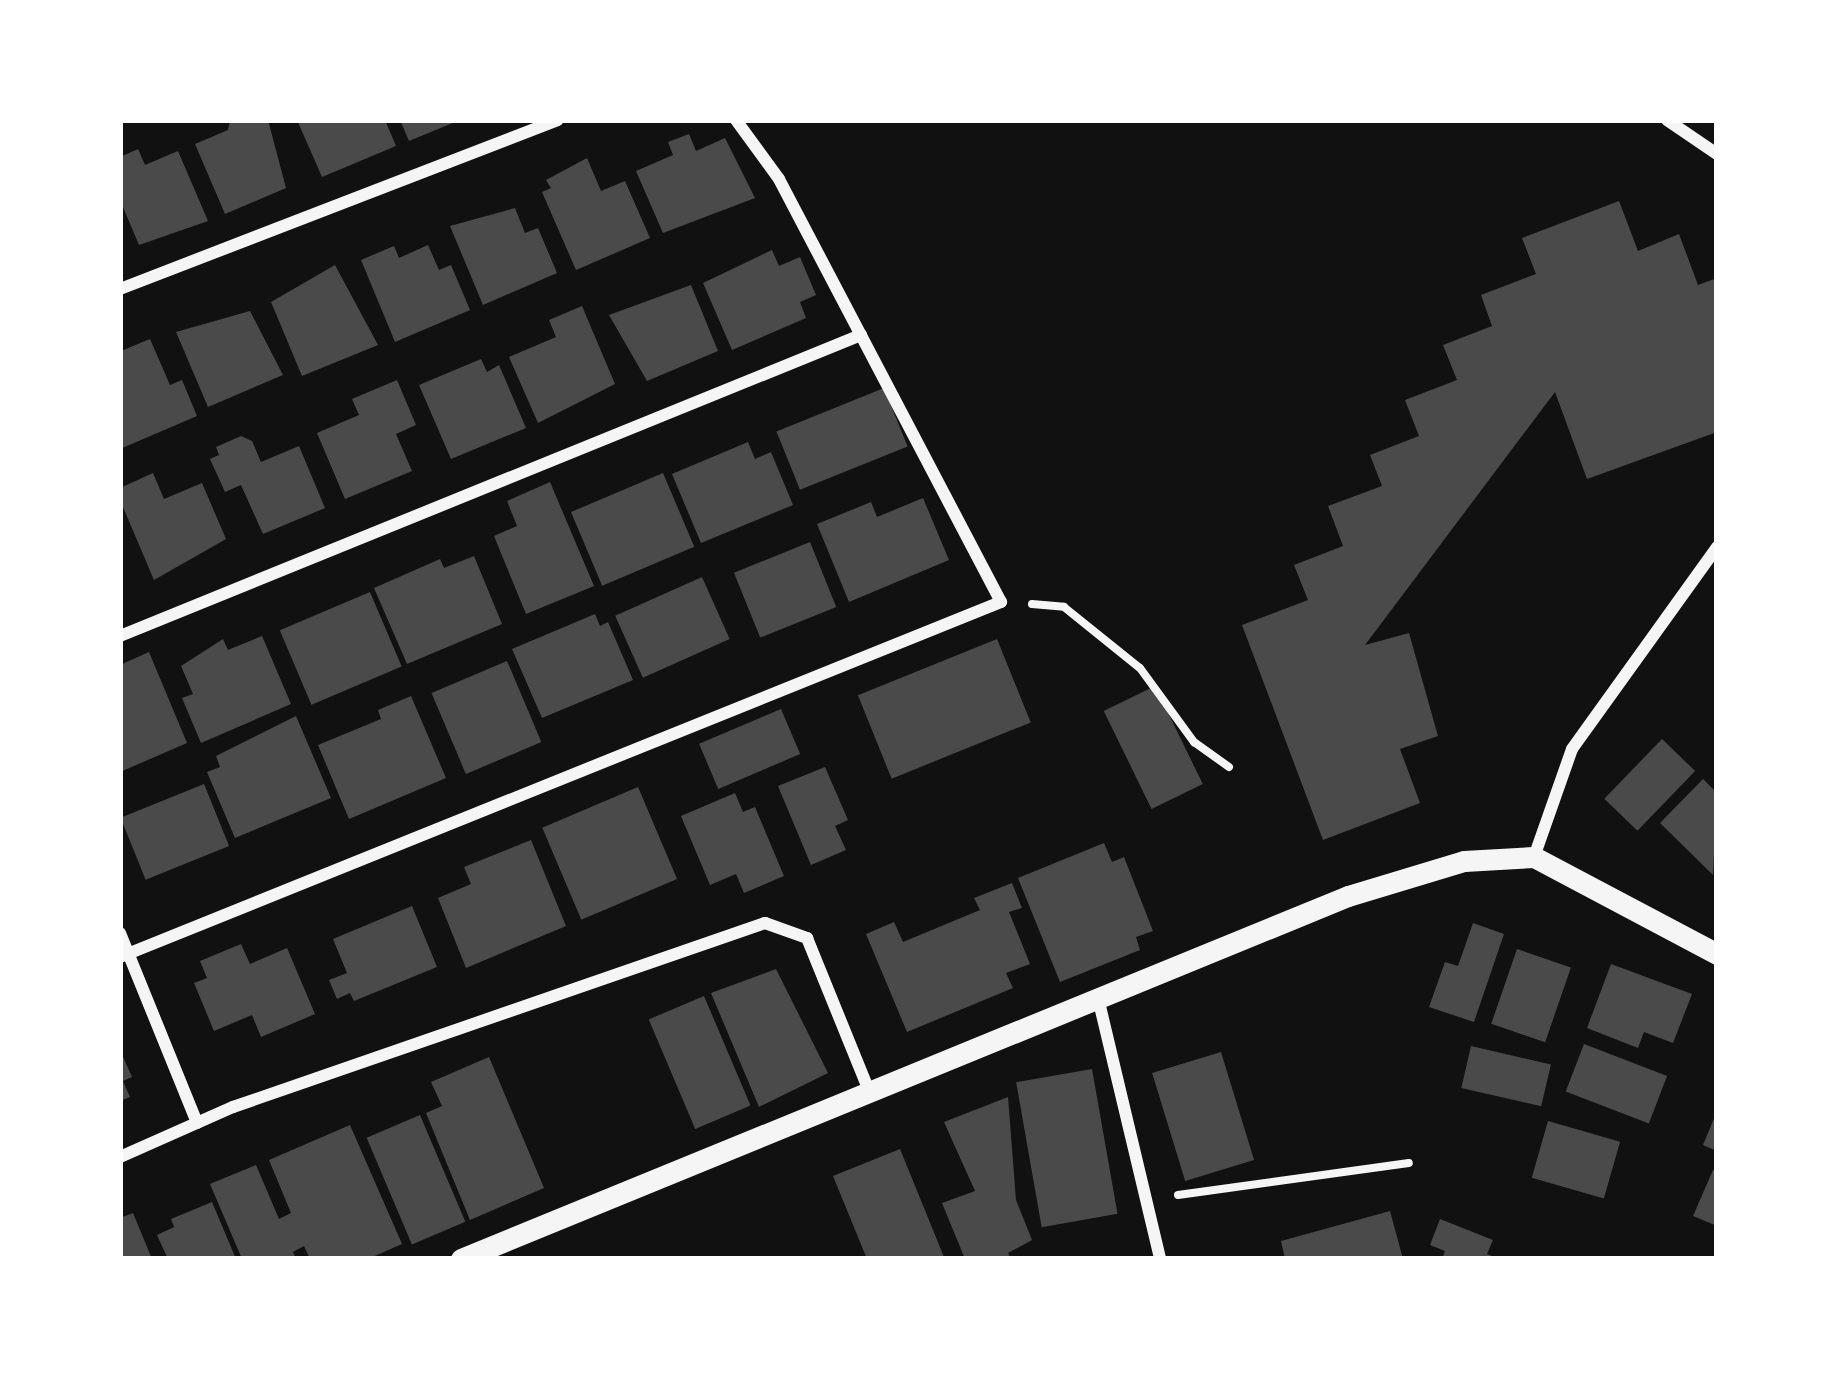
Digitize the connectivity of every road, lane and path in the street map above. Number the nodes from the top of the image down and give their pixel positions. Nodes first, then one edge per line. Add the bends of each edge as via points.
1 (558, 120) edge
2 (736, 120) edge
3 (1667, 120) edge
4 (1717, 154) edge
5 (120, 289) edge
6 (861, 335) junction
7 (1715, 552) edge
8 (1001, 602) junction
9 (120, 635) edge
10 (1229, 767) dead end
11 (1534, 857) junction
12 (120, 933) edge
13 (1717, 954) edge
14 (124, 956) edge
15 (1099, 1002) junction
16 (871, 1096) junction
17 (197, 1123) junction
18 (120, 1157) edge
19 (1409, 1163) dead end
20 (1146, 1199) junction
21 (461, 1259) edge
22 (1160, 1259) edge

1 - 5 street
2 - 6 street via 779,179
3 - 4 street
6 - 8 street
6 - 9 street
7 - 11 street via 1572,749
8 - 10 path via 1064,607 1163,689 1195,742
8 - 14 street
11 - 13 street
11 - 15 street via 1464,861 1348,896
12 - 14 street
14 - 17 street
15 - 16 street
15 - 20 street
16 - 17 street via 807,938 765,923
16 - 21 street
17 - 18 street
19 - 20 path
20 - 22 street

